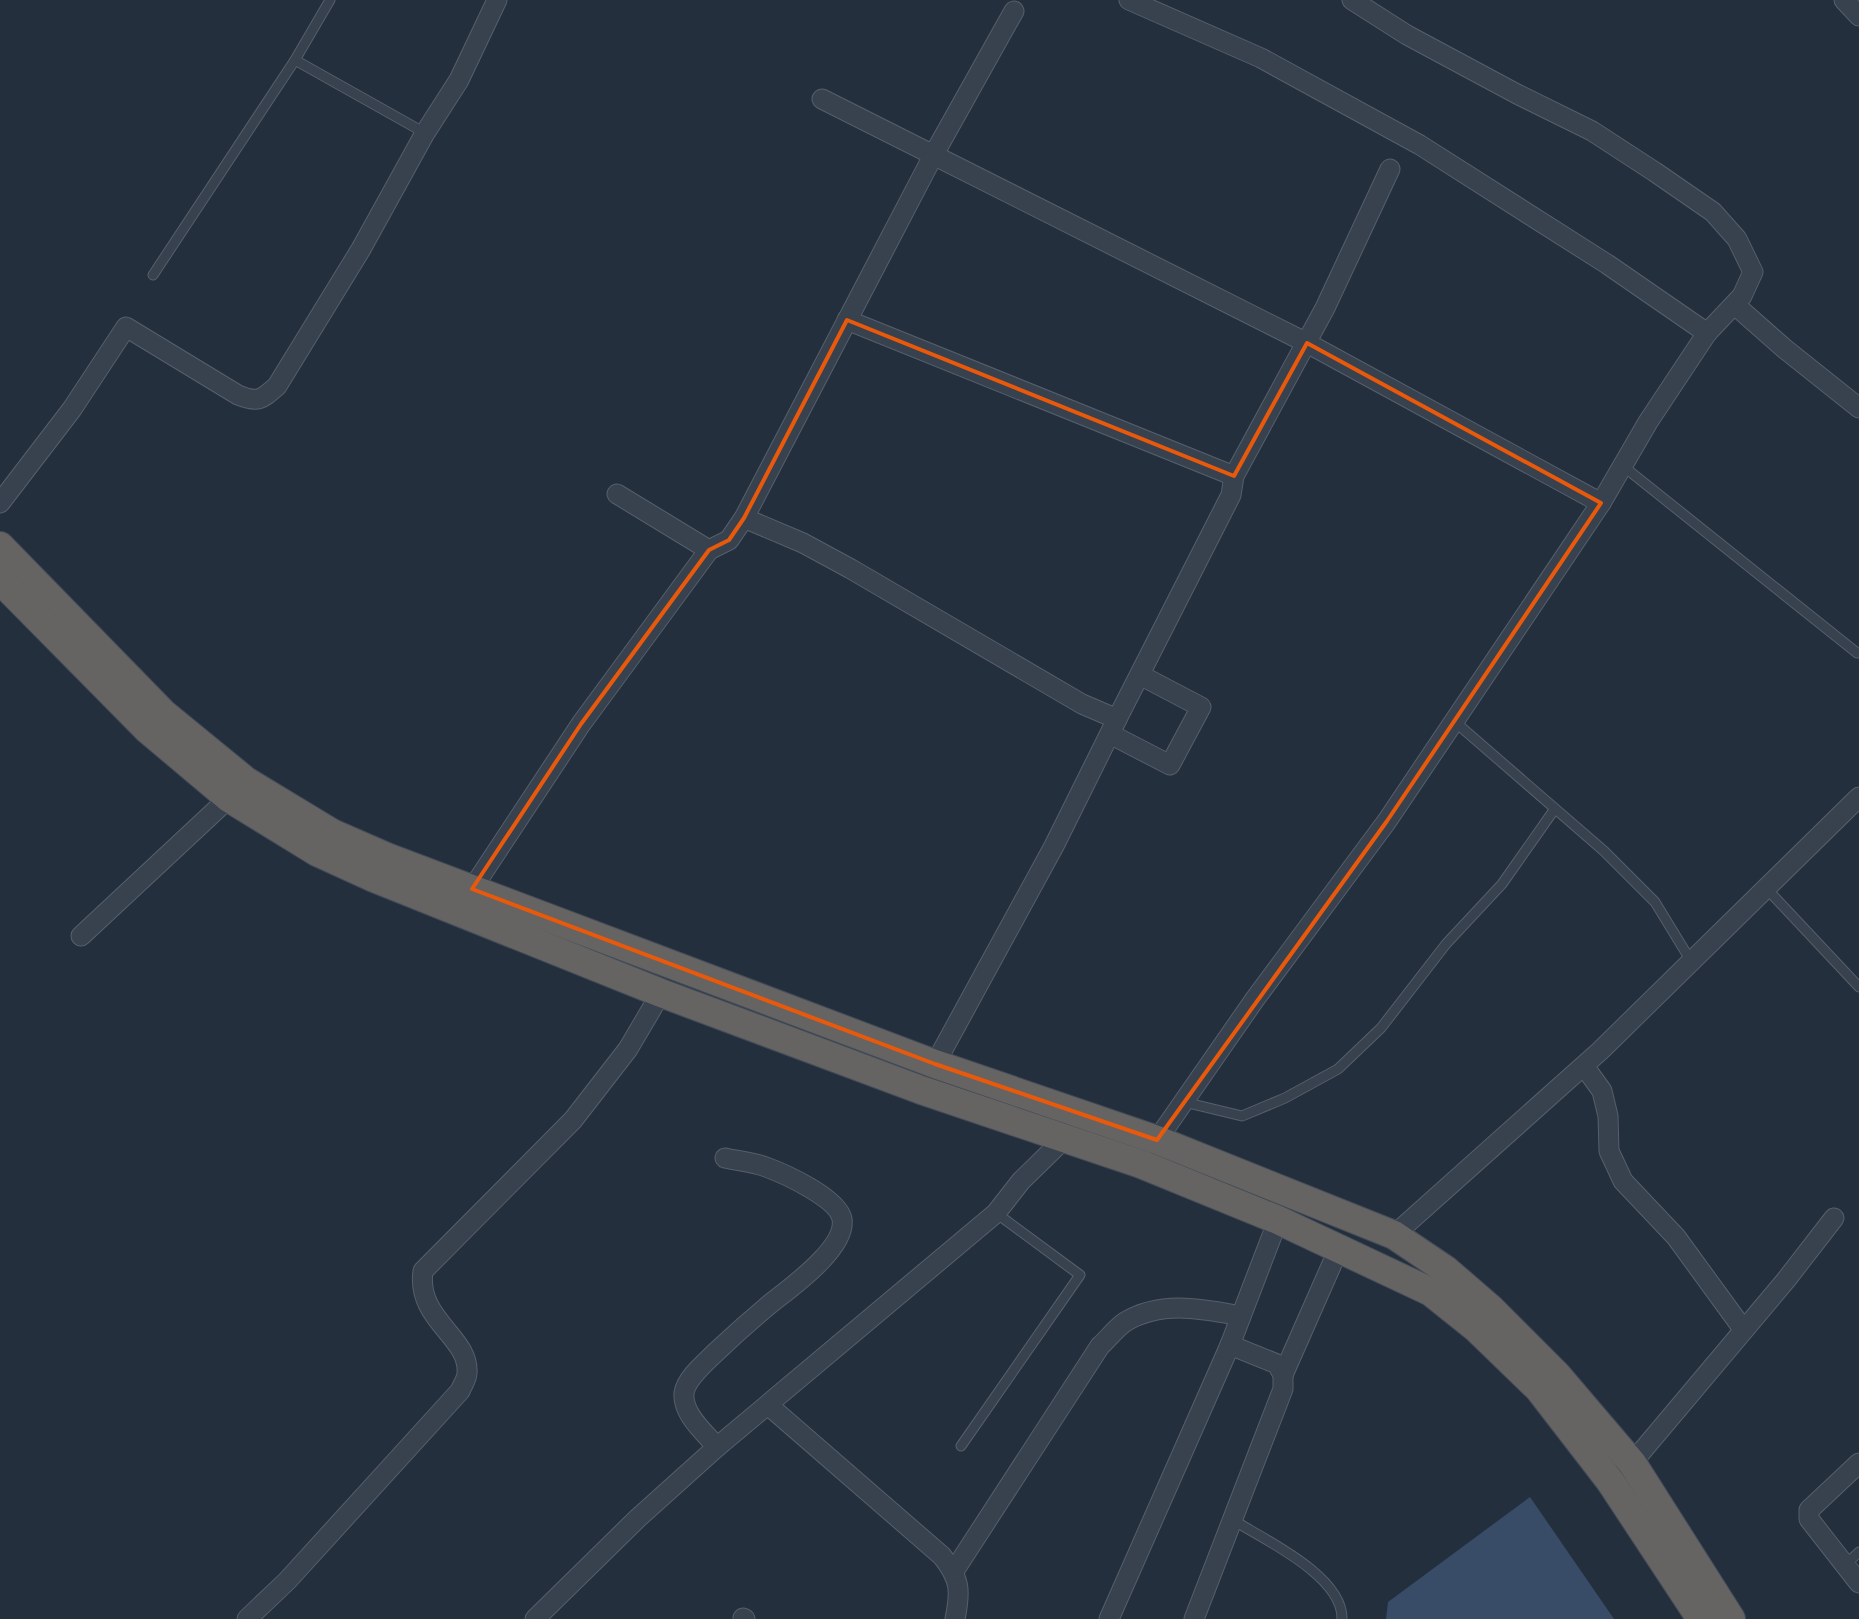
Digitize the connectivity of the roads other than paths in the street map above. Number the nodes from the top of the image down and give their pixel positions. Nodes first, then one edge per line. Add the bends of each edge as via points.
1 (330, 0) edge
2 (496, 0) edge
3 (1352, 0) edge
4 (1844, 0) edge
5 (1138, 2) edge
6 (1014, 11) dead end
7 (1859, 16) edge
8 (295, 60) junction
9 (822, 99) dead end
10 (425, 133) junction
11 (934, 154) junction
12 (1390, 169) dead end
13 (153, 275) dead end
14 (1735, 305) junction
15 (847, 320) junction
16 (1707, 333) junction
17 (1307, 343) junction
18 (1859, 408) edge
19 (1623, 466) junction
20 (1234, 476) junction
21 (617, 494) dead end
22 (0, 503) edge
23 (1601, 503) junction
24 (744, 518) junction
25 (0, 546) edge
26 (709, 550) junction
27 (0, 580) edge
28 (1857, 653) dead end
29 (1140, 675) junction
30 (1454, 721) junction
31 (1114, 726) junction
32 (1859, 797) edge
33 (229, 798) junction
34 (1554, 810) junction
35 (1766, 888) junction
36 (472, 889) junction
37 (81, 936) dead end
38 (1691, 961) junction
39 (1859, 987) edge
40 (661, 993) junction
41 (935, 1064) junction
42 (1584, 1066) junction
43 (1184, 1102) junction
44 (1064, 1139) junction
45 (1156, 1140) junction
46 (725, 1158) dead end
47 (996, 1213) junction
48 (1834, 1218) dead end
49 (1278, 1220) junction
50 (1394, 1235) junction
51 (1339, 1248) junction
52 (1242, 1316) junction
53 (1743, 1329) junction
54 (1230, 1345) junction
55 (1283, 1375) junction
56 (768, 1405) junction
57 (961, 1446) dead end
58 (717, 1447) junction
59 (1632, 1463) junction
60 (1859, 1463) edge
61 (1610, 1481) junction
62 (1233, 1520) junction
63 (1859, 1552) edge
64 (1845, 1565) junction
65 (954, 1571) junction
66 (1859, 1583) edge
67 (247, 1619) edge
68 (535, 1619) edge
69 (956, 1619) edge
70 (1108, 1619) edge
71 (1194, 1619) edge
72 (1342, 1619) edge
73 (1701, 1619) edge
74 (1731, 1619) edge

1 - 8 lane
2 - 10 street via 459,80
3 - 14 street via 1407,35 1592,131 1713,212 1737,239 1753,272
4 - 7 street
5 - 16 street via 1261,58 1420,145 1607,264
6 - 11 street
8 - 10 lane
8 - 13 lane
9 - 11 street
10 - 22 street via 361,249 277,386 263,398 253,401 126,327 72,409
11 - 15 street
11 - 17 street
12 - 17 street
14 - 16 street
14 - 18 street
15 - 20 street
15 - 24 street
16 - 19 street
17 - 20 street
17 - 23 street
19 - 23 street
19 - 28 lane
20 - 29 street via 1231,495
21 - 26 street
23 - 30 street
24 - 26 street via 728,540
24 - 31 street via 803,543 1082,704
25 - 36 highway via 163,713 246,781 332,833
26 - 36 street via 581,724
27 - 33 highway via 147,729
29 - 31 street
29 - 31 street via 1202,707 1170,765
30 - 34 lane
30 - 43 street via 1387,821 1255,999
31 - 41 street via 1054,846
32 - 35 street
33 - 37 street
33 - 40 highway via 326,856 374,878
34 - 38 lane via 1604,851 1655,902
34 - 43 lane via 1502,884 1446,944 1380,1028 1338,1069 1285,1098 1242,1116
35 - 38 street
35 - 39 lane
36 - 41 highway
38 - 42 street
40 - 44 highway via 921,1090
40 - 67 street via 628,1049 573,1120 423,1270 424,1300 465,1359 467,1373 460,1391 287,1581
41 - 45 highway
42 - 50 street
42 - 53 street via 1602,1091 1608,1116 1610,1151 1623,1181 1676,1237
43 - 45 street
44 - 47 street via 1021,1181
44 - 49 highway via 1141,1164
45 - 50 highway
46 - 58 street via 765,1166 790,1178 832,1203 842,1220 841,1231 811,1271 710,1358 688,1384 684,1392 686,1408
47 - 56 street
47 - 57 lane via 1080,1275
48 - 53 street
49 - 51 highway
49 - 52 street
50 - 59 highway via 1446,1270 1490,1308 1557,1375
51 - 55 street
51 - 61 highway via 1431,1292 1476,1328 1539,1390
52 - 54 street
52 - 65 street via 1177,1307 1148,1311 1124,1323 1100,1346
53 - 59 street
54 - 55 street via 1277,1364
54 - 70 street
55 - 62 street via 1282,1389
56 - 58 street
56 - 65 street via 942,1556
58 - 68 street via 638,1518
59 - 61 street
59 - 74 highway
60 - 64 street via 1809,1510 1809,1519
61 - 73 highway
62 - 71 street
62 - 72 lane via 1320,1575 1335,1593
63 - 64 lane
64 - 66 street
65 - 69 street via 959,1588

